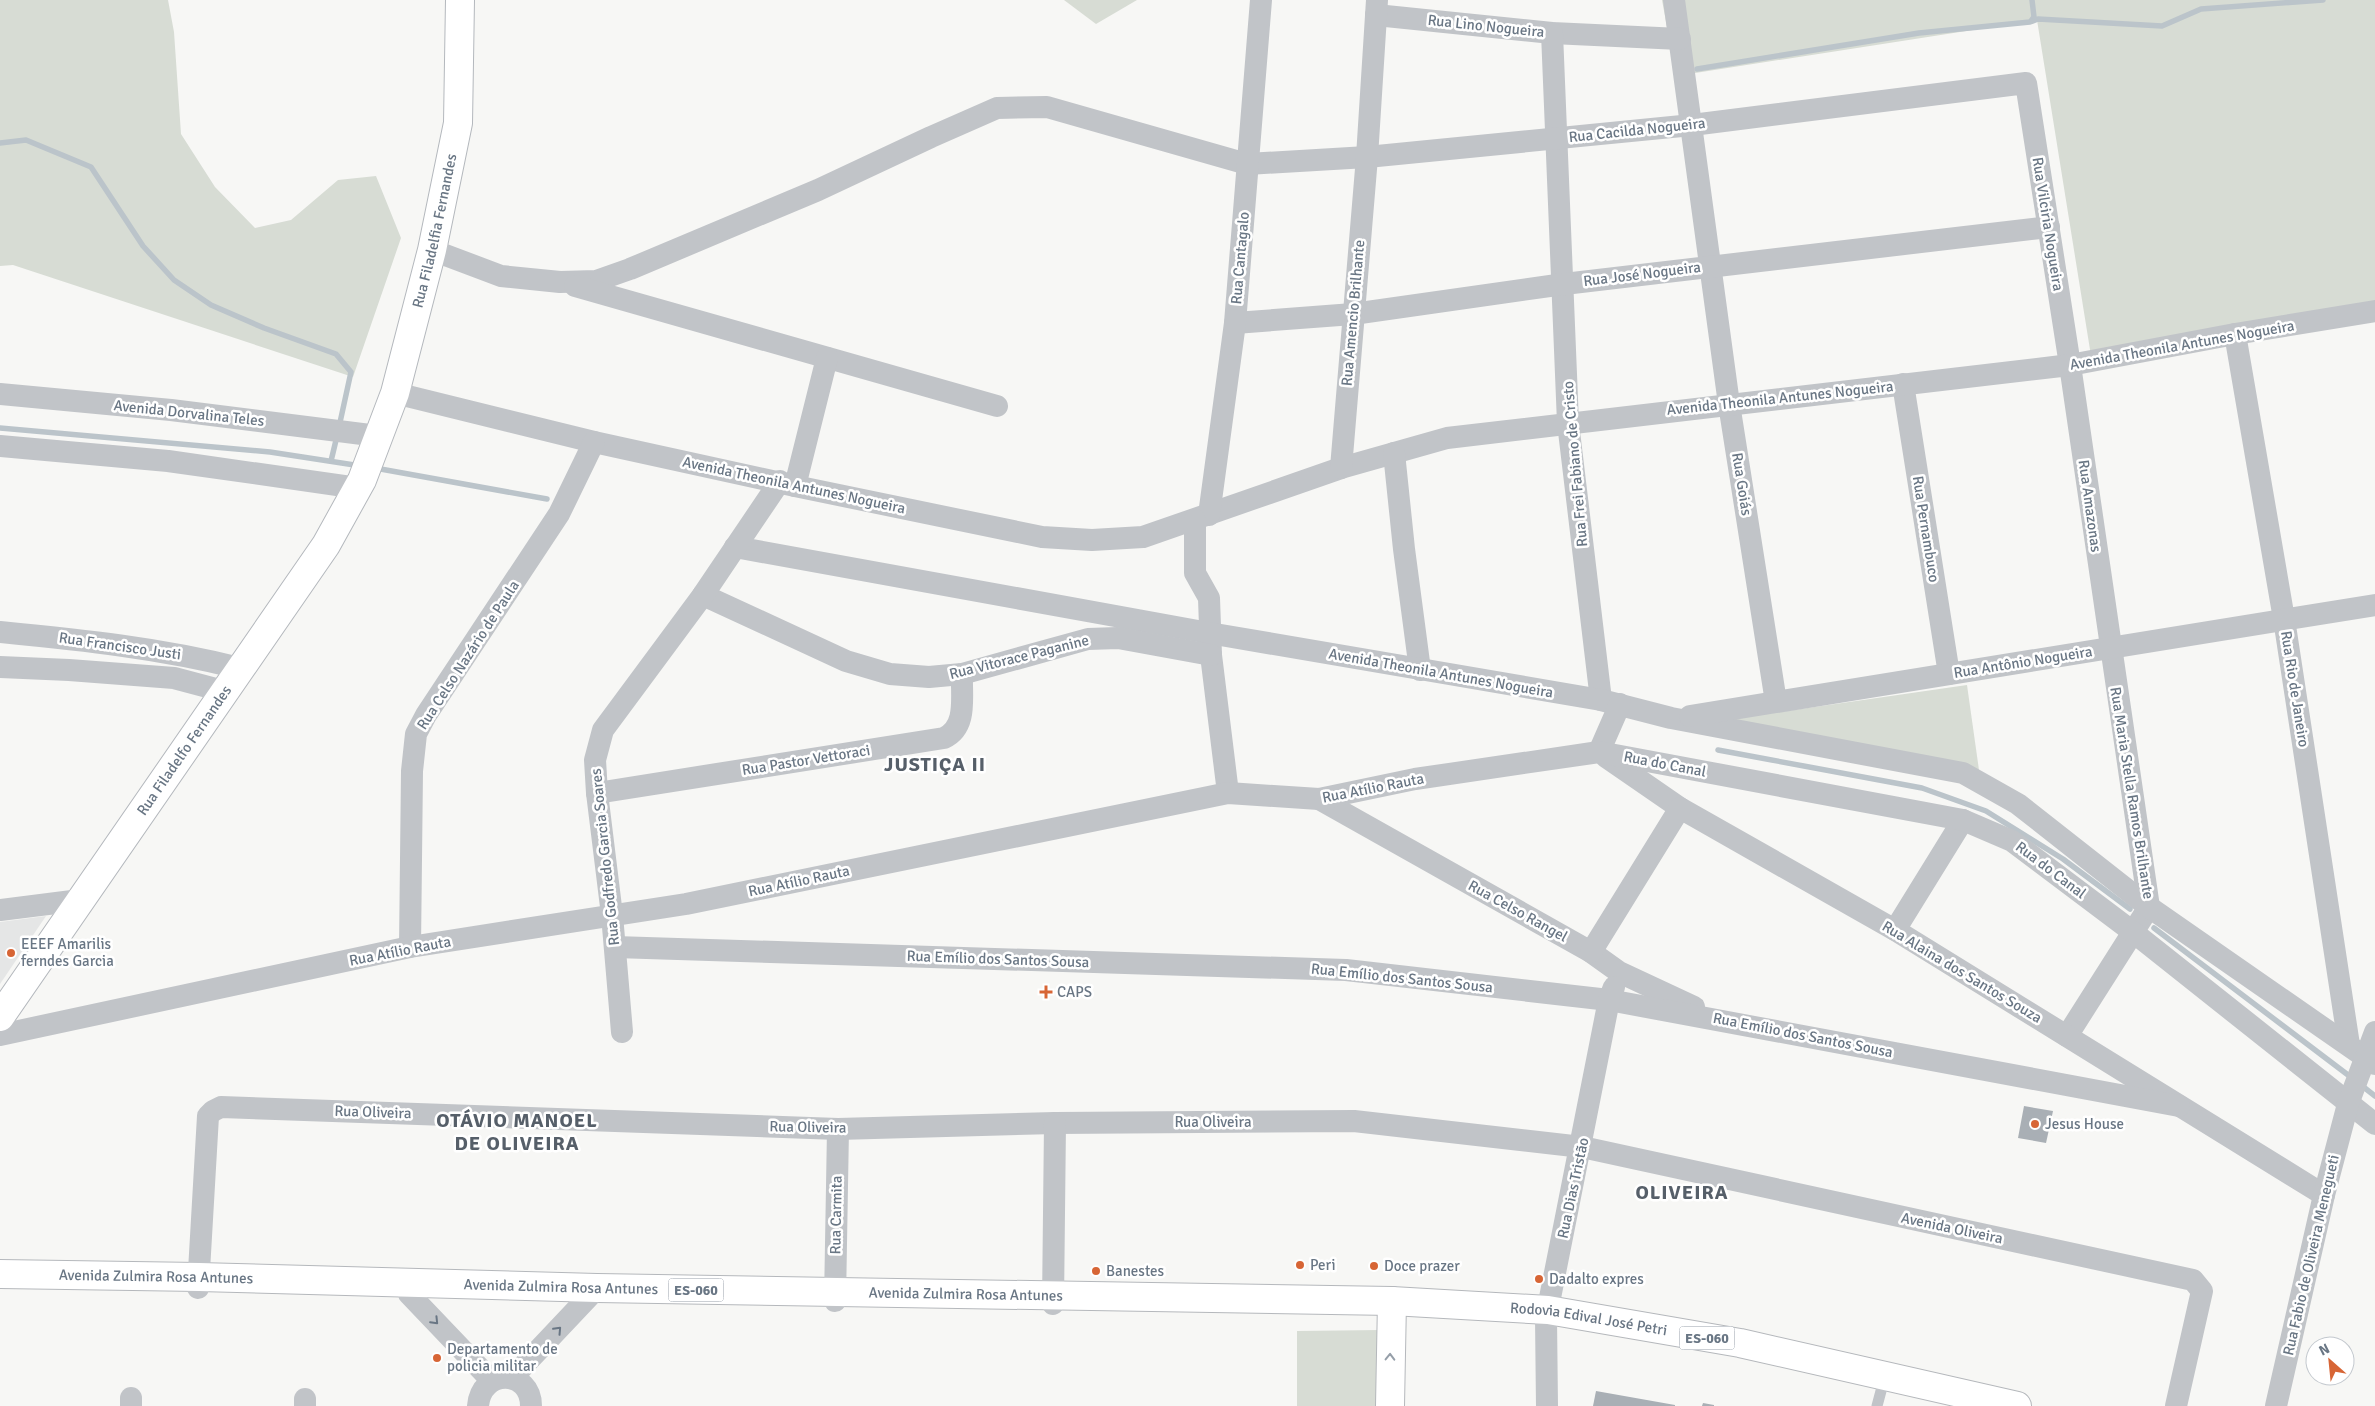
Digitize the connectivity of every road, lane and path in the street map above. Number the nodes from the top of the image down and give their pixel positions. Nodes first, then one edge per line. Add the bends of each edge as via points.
1 (460, 0) edge
2 (1261, 0) edge
3 (1674, 0) edge
4 (1376, 8) edge
5 (1552, 33) junction
6 (1680, 39) junction
7 (2026, 83) joint
8 (1692, 125) junction
9 (1558, 138) junction
10 (1367, 157) junction
11 (1247, 164) junction
12 (2049, 226) junction
13 (432, 250) junction
14 (1712, 266) junction
15 (560, 282) junction
16 (1564, 284) junction
17 (2375, 311) edge
18 (1353, 314) junction
19 (1235, 323) junction
20 (2234, 334) junction
21 (827, 358) junction
22 (2070, 365) junction
23 (1903, 384) junction
24 (0, 394) edge
25 (394, 394) junction
26 (1729, 404) junction
27 (997, 406) dead end
28 (1568, 423) junction
29 (594, 442) junction
30 (0, 446) edge
31 (1394, 453) junction
32 (367, 465) junction
33 (1341, 468) junction
34 (787, 484) junction
35 (1202, 518) junction
36 (735, 547) junction
37 (703, 595) junction
38 (2375, 605) edge
39 (2284, 619) junction
40 (0, 632) edge
41 (1210, 644) junction
42 (2110, 647) junction
43 (0, 667) edge
44 (239, 668) junction
45 (1420, 670) junction
46 (962, 674) junction
47 (1949, 674) junction
48 (223, 691) junction
49 (1610, 702) junction
50 (1776, 702) junction
51 (1672, 718) junction
52 (1599, 752) junction
53 (597, 793) junction
54 (1228, 793) junction
55 (1319, 799) junction
56 (1680, 808) junction
57 (1963, 820) junction
58 (80, 900) junction
59 (2149, 907) junction
60 (0, 910) edge
61 (612, 915) junction
62 (1895, 930) junction
63 (2133, 932) junction
64 (410, 948) junction
65 (615, 948) junction
66 (1591, 952) junction
67 (1619, 972) junction
68 (1609, 1000) junction
69 (0, 1017) edge
70 (1720, 1019) junction
71 (622, 1032) dead end
72 (2375, 1032) edge
73 (0, 1035) edge
74 (2067, 1036) junction
75 (2363, 1058) edge
76 (2350, 1097) junction
77 (2179, 1106) junction
78 (1056, 1122) junction
79 (2375, 1124) edge
80 (838, 1129) junction
81 (1582, 1148) junction
82 (2324, 1195) junction
83 (0, 1274) edge
84 (198, 1282) junction
85 (0, 1285) edge
86 (409, 1288) junction
87 (592, 1293) junction
88 (835, 1296) junction
89 (1053, 1300) junction
90 (1392, 1305) junction
91 (1547, 1314) junction
92 (502, 1380) junction
93 (1882, 1389) edge
94 (478, 1406) edge
95 (531, 1406) edge
96 (1390, 1406) edge
97 (1547, 1406) edge
98 (1981, 1406) edge
99 (2018, 1406) edge
100 (2176, 1406) edge
101 (2276, 1406) edge

1 - 13 main road, Rua Filadelfia Fernandes via 458,123
2 - 11 street, Rua Cantagalo
3 - 6 street, Rua Goiás
4 - 5 street, Rua Lino Nogueira
4 - 10 street, Rua Amencio Brilhante
5 - 6 street
5 - 9 street, Rua Lino Nogueira
6 - 8 street, Rua Goiás
7 - 8 street, Rua Cacilda Nogueira
7 - 12 street, Rua Vilciria Nogueira
8 - 9 street, Rua Cacilda Nogueira
8 - 14 street, Rua Goiás
9 - 10 street, Rua Cacilda Nogueira
9 - 16 street, Rua Frei Fabiano de Cristo
10 - 11 street, Rua Cacilda Nogueira
10 - 18 street, Rua Amencio Brilhante
11 - 15 street, Rua Cacilda Nogueira via 1047,107 997,108 818,190 630,269 596,281
11 - 19 street, Rua Cantagalo
12 - 14 street, Rua José Nogueira
12 - 22 street, Rua Vilciria Nogueira
13 - 15 street via 501,276
13 - 25 main road, Rua Filadelfia Fernandes
14 - 16 street, Rua José Nogueira
14 - 26 street, Rua Goiás
15 - 21 street
16 - 18 street, Rua José Nogueira
16 - 28 street, Rua Frei Fabiano de Cristo
17 - 20 street, Avenida Theonila Antunes Nogueira
18 - 19 street, Rua José Nogueira
18 - 33 street, Rua Amencio Brilhante
19 - 35 street, Rua Cantagalo
20 - 22 street, Avenida Theonila Antunes Nogueira
20 - 39 street, Rua Rio de Janeiro
21 - 27 street
21 - 34 street
22 - 23 street, Avenida Theonila Antunes Nogueira
22 - 42 street, Rua Amazonas
23 - 26 street, Avenida Theonila Antunes Nogueira
23 - 47 street, Rua Pernambuco
24 - 32 street, Avenida Dorvalina Teles via 347,432
25 - 29 street, Avenida Theonila Antunes Nogueira
25 - 32 main road, Rua Filadelfia Fernandes
26 - 28 street, Avenida Theonila Antunes Nogueira
26 - 50 street, Rua Goiás
28 - 31 street, Avenida Theonila Antunes Nogueira via 1447,438
28 - 49 street, Rua Frei Fabiano de Cristo
29 - 34 street, Avenida Theonila Antunes Nogueira
29 - 64 street, Rua Celso Nazário de Paula via 559,514 416,734 412,771
30 - 32 street via 168,461
31 - 33 street, Avenida Theonila Antunes Nogueira
31 - 45 street
32 - 44 main road, Rua Filadelfo Fernandes via 326,545
33 - 35 street, Avenida Theonila Antunes Nogueira
34 - 35 street, Avenida Theonila Antunes Nogueira via 1042,537 1092,540 1143,537
34 - 36 street, Rua Godfredo Garcia Soares
35 - 41 street via 1194,573 1209,598
36 - 37 street, Rua Godfredo Garcia Soares
36 - 41 street, Avenida Theonila Antunes Nogueira
37 - 46 street, Rua Vitorace Paganine via 846,661 872,669 929,677
37 - 53 street, Rua Godfredo Garcia Soares via 603,730 595,760
38 - 39 street, Rua Antônio Nogueira
39 - 42 street, Rua Antônio Nogueira
39 - 75 street, Rua Rio de Janeiro
40 - 44 street, Rua Francisco Justi via 141,647
41 - 45 street, Avenida Theonila Antunes Nogueira
41 - 46 street, Rua Vitorace Paganine via 1088,639
41 - 54 street
42 - 47 street, Rua Antônio Nogueira
42 - 59 street, Rua Maria Stella Ramos Brilhante
43 - 48 street via 174,678
44 - 48 main road, Rua Filadelfo Fernandes
45 - 49 street, Avenida Theonila Antunes Nogueira
46 - 53 street, Rua Pastor Vettoraci via 961,718 953,734 944,738
47 - 50 street, Rua Antônio Nogueira
48 - 58 main road, Rua Filadelfo Fernandes
49 - 51 street, Avenida Theonila Antunes Nogueira
49 - 52 street
50 - 51 street, Rua Antônio Nogueira
51 - 59 street, Rua do Canal via 1963,773 2018,804
52 - 55 street, Rua Atílio Rauta via 1415,779
52 - 56 street, Rua Alaina dos Santos Souza
52 - 57 street, Rua do Canal
53 - 61 street, Rua Godfredo Garcia Soares
54 - 55 street, Rua Atílio Rauta
54 - 61 street, Rua Atílio Rauta via 686,904
55 - 66 street, Rua Celso Rangel
56 - 62 street, Rua Alaina dos Santos Souza
56 - 66 street
57 - 62 street
57 - 63 street, Rua do Canal via 2012,841
58 - 60 street
58 - 69 main road, Rua Filadelfo Fernandes
59 - 63 street, Rua Maria Stella Ramos Brilhante
59 - 75 street, Rua do Canal
61 - 64 street, Rua Atílio Rauta
61 - 65 street, Rua Godfredo Garcia Soares
62 - 74 street, Rua Alaina dos Santos Souza
63 - 74 street, Rua Maria Stella Ramos Brilhante
63 - 76 street, Rua do Canal
64 - 73 street, Rua Atílio Rauta
65 - 68 street, Rua Emílio dos Santos Sousa via 1346,970
65 - 71 street, Rua Godfredo Garcia Soares
66 - 67 street, Rua Celso Rangel
67 - 68 street, Rua Dias Tristão
67 - 70 street, Rua Celso Rangel
68 - 70 street, Rua Emílio dos Santos Sousa
68 - 81 street, Rua Dias Tristão
70 - 77 street, Rua Emílio dos Santos Sousa
72 - 75 street, Rua Fabio de Oliveira Menegueti
74 - 77 street, Rua Alaina dos Santos Souza
75 - 76 street, Rua Fabio de Oliveira Menegueti
76 - 79 street, Rua do Canal
76 - 82 street, Rua Fabio de Oliveira Menegueti
77 - 82 street, Rua Alaina dos Santos Souza
78 - 80 street, Rua Oliveira
78 - 81 street, Rua Oliveira via 1354,1121
78 - 89 street
80 - 84 street, Rua Oliveira via 221,1107 208,1116
80 - 88 street, Rua Carmita
81 - 91 street, Rua Dias Tristão
81 - 100 street, Avenida Oliveira via 2193,1280 2202,1292
82 - 101 street, Rua Fabio de Oliveira Menegueti
83 - 84 main road, Avenida Zulmira Rosa Antunes / ES-060
84 - 85 main road, Avenida Zulmira Rosa Antunes / ES-060
84 - 86 main road, Avenida Zulmira Rosa Antunes / ES-060
86 - 87 main road, Avenida Zulmira Rosa Antunes / ES-060
86 -> 92 street
87 - 88 main road, Avenida Zulmira Rosa Antunes / ES-060
92 -> 87 street
88 - 89 main road, Avenida Zulmira Rosa Antunes / ES-060
89 - 90 main road, Avenida Zulmira Rosa Antunes / ES-060
90 - 91 main road, Rodovia Edival José Petri / ES-060
96 -> 90 main road
91 - 93 main road, Rodovia Edival José Petri / ES-060 via 1727,1349
91 - 97 street, Rua Dias Tristão
92 - 94 street via 484,1387
92 - 95 street via 521,1383 527,1390
93 - 98 main road, Rodovia Edival José Petri / ES-060
93 - 99 main road, Rodovia Edival José Petri / ES-060

